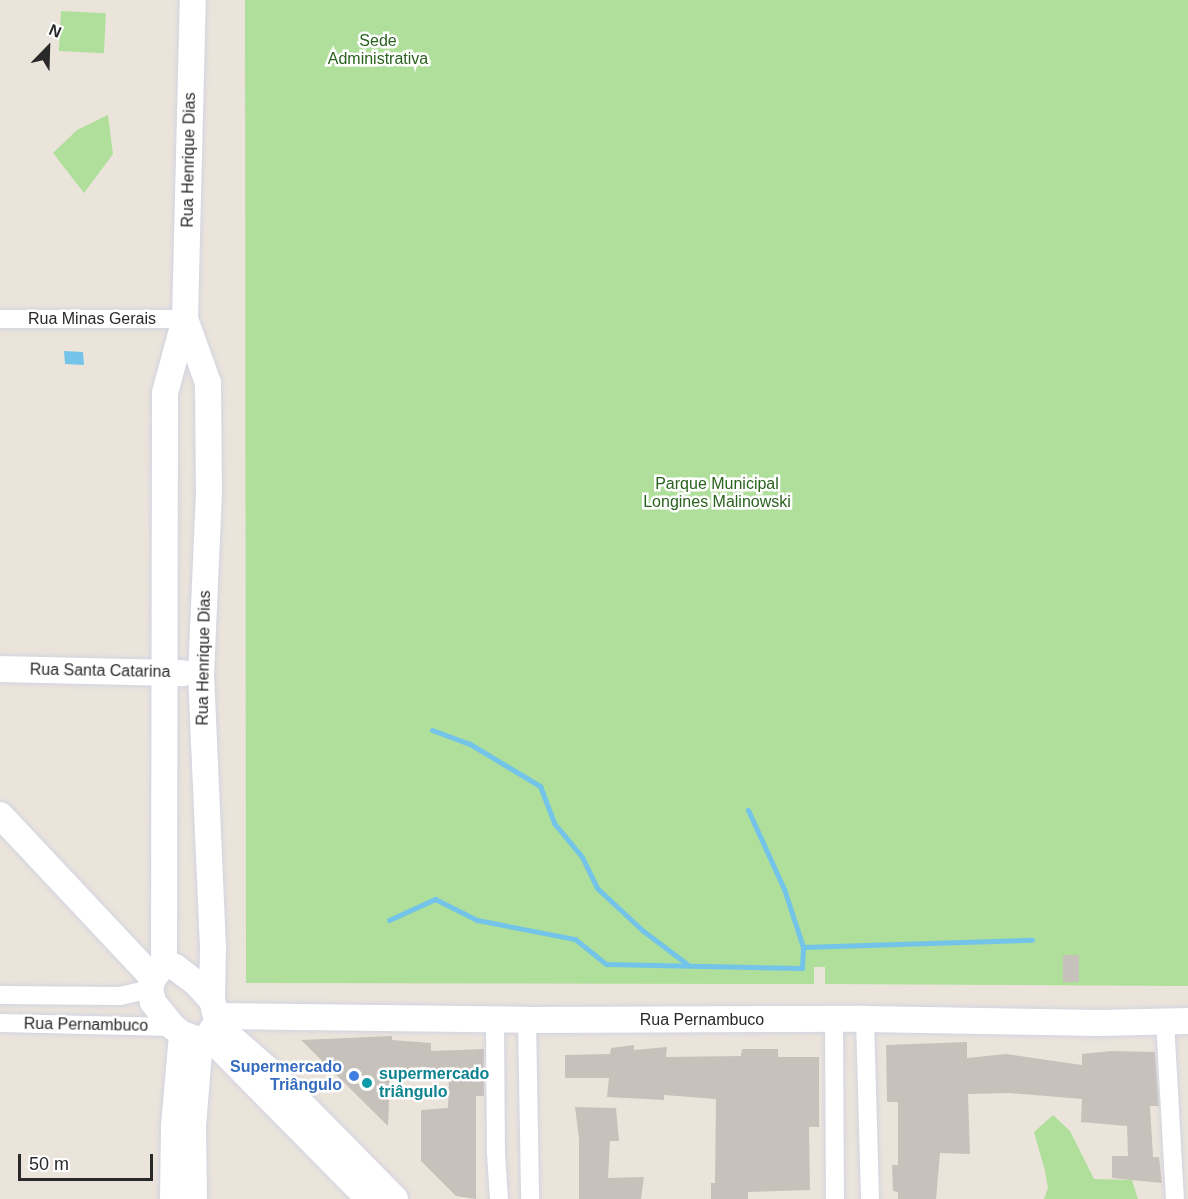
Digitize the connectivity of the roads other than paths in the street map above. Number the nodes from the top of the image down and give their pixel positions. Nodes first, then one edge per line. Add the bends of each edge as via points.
1 (193, 0) edge
2 (0, 319) edge
3 (185, 319) junction
4 (0, 669) edge
5 (165, 672) junction
6 (201, 673) junction
7 (0, 814) edge
8 (156, 977) junction
9 (0, 995) edge
10 (495, 1019) junction
11 (865, 1019) junction
12 (527, 1020) junction
13 (834, 1020) junction
14 (1177, 1021) edge
15 (0, 1023) edge
16 (201, 1025) junction
17 (528, 1151) junction
18 (496, 1153) junction
19 (173, 1199) edge
20 (194, 1199) edge
21 (369, 1199) edge
22 (394, 1199) edge
23 (500, 1199) edge
24 (530, 1199) edge
25 (835, 1199) edge
26 (870, 1199) edge
27 (1174, 1199) edge

1 - 3 street, Rua Henrique Dias
2 - 3 street, Rua Minas Gerais
3 - 5 street, Rua Henrique Dias via 165,393
3 - 6 street, Rua Henrique Dias via 208,382 209,492
4 - 5 street, Rua Santa Catarina
5 - 6 street, Rua Santa Catarina
5 - 8 street, Rua Henrique Dias
6 - 16 street, Rua Henrique Dias via 213,945
7 - 8 street
8 - 9 street, Rua Pernambuco via 120,996
8 - 16 street via 153,1002
8 - 16 street via 175,967 195,982
10 - 12 street, Rua Pernambuco
10 - 16 street, Rua Pernambuco
10 - 18 street
11 - 13 street, Rua Pernambuco
11 - 14 street, Rua Pernambuco
11 - 26 street
12 - 13 street, Rua Pernambuco
12 - 17 street
13 - 25 street
14 - 27 street
15 - 16 street, Rua Pernambuco
16 - 19 street, Rua Henrique Dias via 174,1126
16 - 20 street, Rua Henrique Dias via 193,1126
16 - 21 street
16 - 22 street via 265,1067
17 - 18 street
17 - 24 street
18 - 23 street

